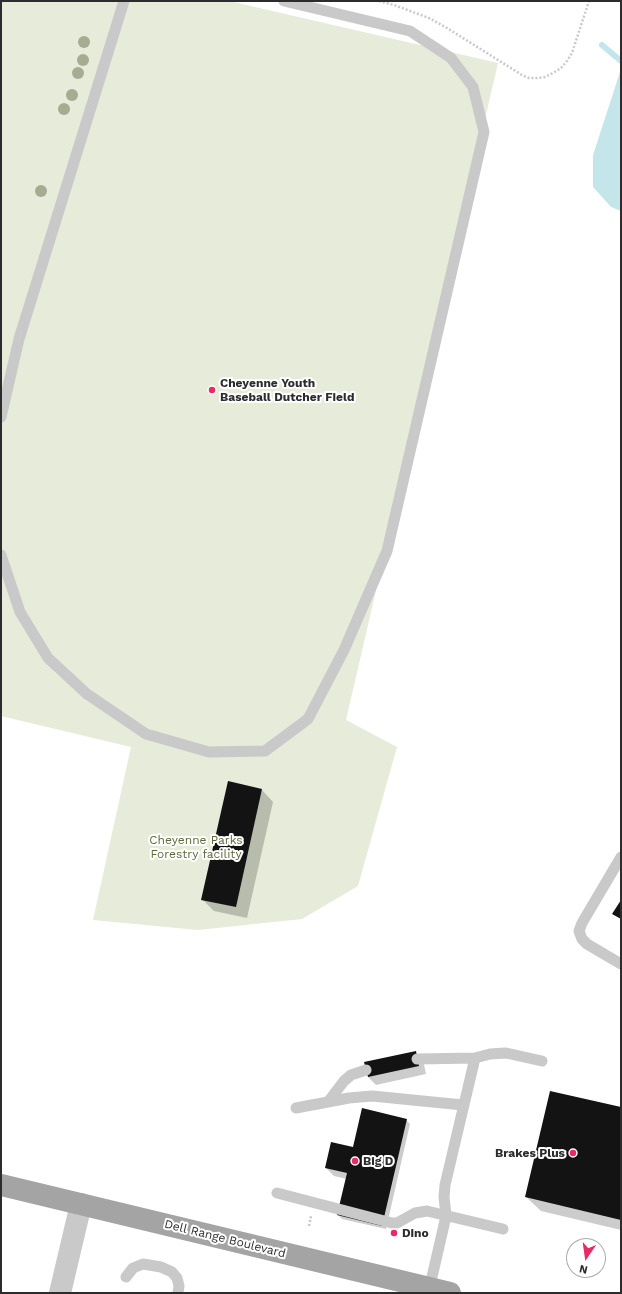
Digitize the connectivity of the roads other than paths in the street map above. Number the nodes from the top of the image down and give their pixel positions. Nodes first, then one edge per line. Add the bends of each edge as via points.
1 (124, 1) edge
2 (284, 1) edge
3 (1, 417) edge
4 (1, 555) edge
5 (621, 857) edge
6 (621, 964) edge
7 (475, 1058) junction
8 (418, 1059) dead end
9 (542, 1060) dead end
10 (366, 1070) dead end
11 (328, 1102) junction
12 (463, 1105) junction
13 (296, 1108) dead end
14 (1, 1185) edge
15 (277, 1193) dead end
16 (81, 1204) junction
17 (446, 1215) junction
18 (503, 1228) dead end
19 (126, 1277) dead end
20 (436, 1291) edge
21 (60, 1293) edge
22 (178, 1293) edge

1 - 3 lane via 19,339
2 - 4 lane via 410,30 451,58 473,87 484,132 386,551 340,657 308,719 265,751 209,752 146,734 87,694 48,658 20,612
5 - 6 lane via 579,931 587,944
7 - 8 lane
7 - 9 lane via 506,1053
7 - 12 lane
10 - 11 lane via 351,1075
11 - 12 lane via 372,1096
11 - 13 lane
12 - 17 lane via 445,1184
14 - 16 main road, Dell Range Boulevard
15 - 17 lane via 392,1223 421,1211
16 - 20 main road, Dell Range Boulevard
16 - 21 street
17 - 18 lane
17 - 20 lane
19 - 22 lane via 133,1268 143,1264 161,1267 172,1272 177,1278

